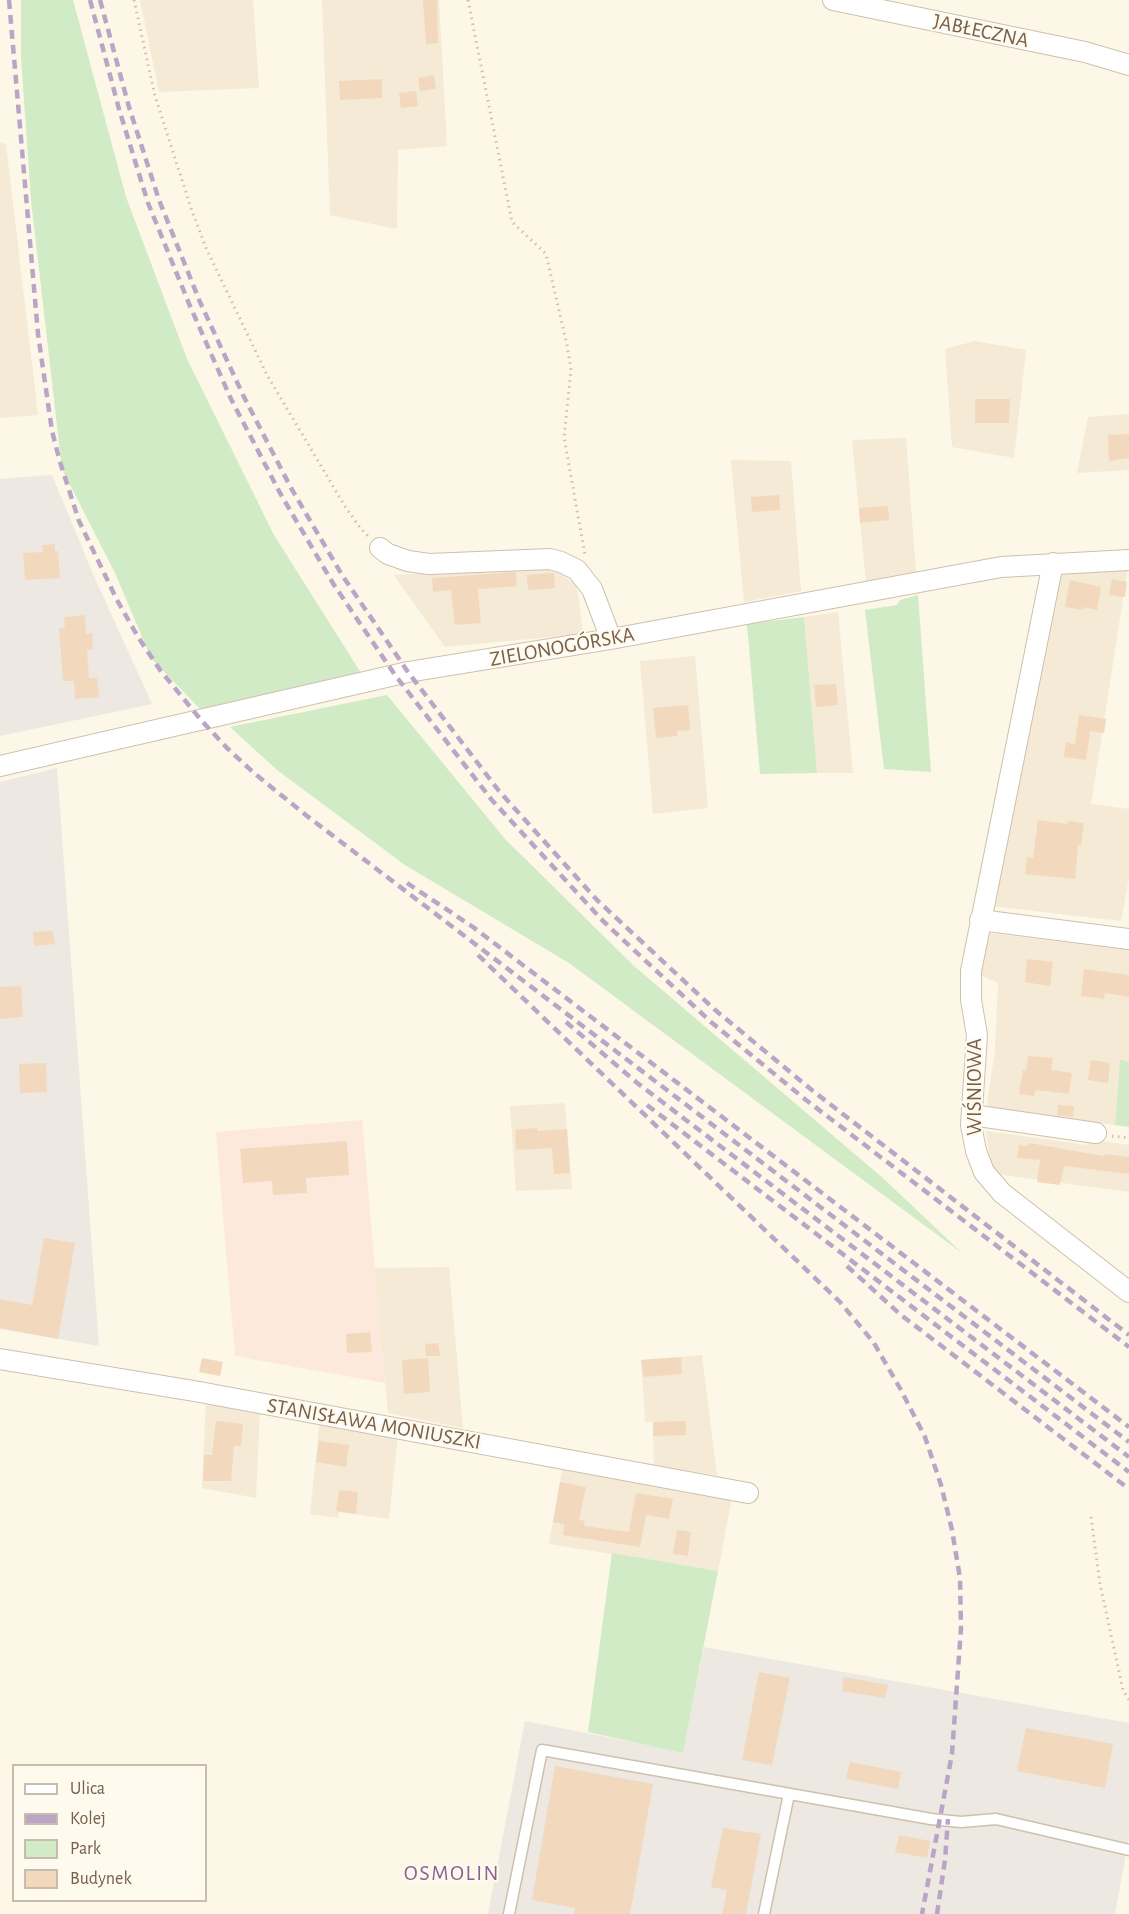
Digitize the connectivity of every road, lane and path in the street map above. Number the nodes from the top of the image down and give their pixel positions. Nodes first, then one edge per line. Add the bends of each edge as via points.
1 (134, 0) edge
2 (468, 0) edge
3 (833, 0) edge
4 (1129, 65) edge
5 (380, 548) joint
6 (585, 557) dead end
7 (1129, 560) edge
8 (1053, 563) junction
9 (611, 639) junction
10 (0, 766) edge
11 (980, 920) junction
12 (1129, 939) edge
13 (972, 1115) junction
14 (1096, 1133) dead end
15 (1129, 1292) edge
16 (0, 1359) edge
17 (748, 1493) dead end
18 (1091, 1517) dead end
19 (1129, 1700) edge
20 (789, 1794) junction
21 (1129, 1850) edge
22 (509, 1914) edge
23 (764, 1914) edge

1 - 5 path via 155,96 206,248 267,375 346,508
2 - 6 path via 512,222 546,254 567,345 571,370 564,437
3 - 4 street, JABŁECZNA via 1085,52
5 - 9 street via 408,561 429,564 561,562 577,570 592,589
7 - 8 street, ZIELONOGÓRSKA
8 - 9 street, ZIELONOGÓRSKA via 1001,567
8 - 11 street, WIŚNIOWA
9 - 10 street, ZIELONOGÓRSKA via 408,672
11 - 12 street
11 - 13 street, WIŚNIOWA via 971,972 977,1035
13 - 14 street
13 - 15 street, WIŚNIOWA via 976,1151 984,1172 1002,1193
16 - 17 street, STANISŁAWA MONIUSZKI
18 - 19 path via 1100,1584 1123,1690
20 - 21 lane via 931,1819 996,1819
20 - 22 lane via 542,1750
20 - 23 lane

